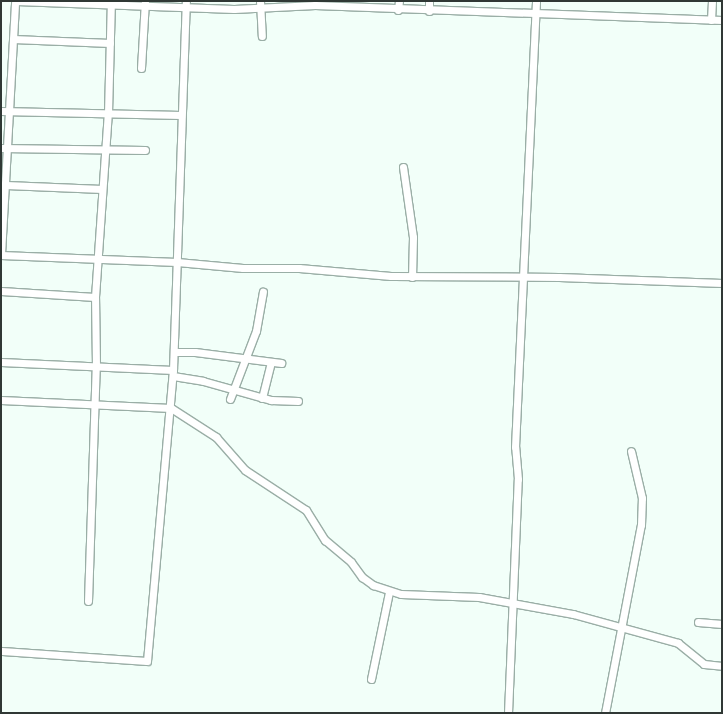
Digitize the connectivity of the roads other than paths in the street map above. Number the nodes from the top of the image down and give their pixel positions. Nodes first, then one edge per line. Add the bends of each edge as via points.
1 (15, 1) edge
2 (399, 1) edge
3 (429, 1) edge
4 (536, 1) edge
5 (712, 1) edge
6 (110, 2) edge
7 (145, 3) edge
8 (186, 4) edge
9 (260, 4) edge
10 (369, 4) edge
11 (234, 5) edge
12 (398, 10) junction
13 (429, 11) junction
14 (535, 14) junction
15 (711, 20) junction
16 (722, 20) edge
17 (262, 36) dead end
18 (13, 39) junction
19 (110, 43) junction
20 (141, 68) dead end
21 (1, 111) edge
22 (10, 111) junction
23 (108, 113) junction
24 (181, 115) junction
25 (5, 149) edge
26 (104, 150) junction
27 (145, 150) dead end
28 (403, 167) dead end
29 (6, 185) junction
30 (102, 189) junction
31 (1, 255) edge
32 (98, 260) junction
33 (177, 262) junction
34 (412, 276) junction
35 (524, 277) junction
36 (722, 283) edge
37 (1, 291) edge
38 (263, 292) dead end
39 (95, 297) junction
40 (174, 352) junction
41 (246, 358) junction
42 (1, 362) edge
43 (271, 362) junction
44 (282, 363) dead end
45 (96, 366) junction
46 (173, 373) junction
47 (233, 389) junction
48 (262, 398) junction
49 (230, 399) dead end
50 (1, 400) edge
51 (298, 401) dead end
52 (95, 404) junction
53 (171, 408) junction
54 (631, 451) dead end
55 (389, 592) junction
56 (88, 601) dead end
57 (514, 603) junction
58 (698, 622) dead end
59 (722, 624) edge
60 (621, 625) junction
61 (1, 651) edge
62 (722, 666) edge
63 (371, 680) dead end
64 (508, 713) edge
65 (604, 713) edge

1 - 6 street
1 - 18 street
2 - 12 street
3 - 13 street
4 - 14 street
5 - 15 street
6 - 7 street
6 - 19 street
7 - 8 street
7 - 20 street
8 - 11 street
8 - 24 street
9 - 10 street
9 - 11 street
9 - 17 street
10 - 12 street
12 - 13 street
13 - 14 street
14 - 15 street
14 - 35 street
15 - 16 street
18 - 19 street
18 - 22 street
19 - 23 street
21 - 22 street
22 - 23 street
22 - 25 street
23 - 24 street
23 - 26 street
24 - 33 street
25 - 26 street
25 - 29 street
26 - 27 street
26 - 30 street
28 - 34 street via 413,237
29 - 30 street
29 - 31 street
30 - 32 street
31 - 32 street
32 - 33 street
32 - 39 street
33 - 34 street
33 - 40 street
34 - 35 street
35 - 36 street
35 - 57 street via 515,447 518,479
37 - 39 street
38 - 41 street via 256,331
39 - 45 street
40 - 41 street
40 - 46 street
41 - 43 street
41 - 47 street
42 - 45 street
43 - 44 street
43 - 48 street
45 - 46 street
45 - 52 street
46 - 47 street
46 - 53 street
47 - 48 street
47 - 49 street
48 - 51 street
50 - 52 street
52 - 53 street
52 - 56 street
53 - 55 street via 216,437 245,470 306,510 332,548 351,562 368,581
53 - 61 street via 147,661
54 - 60 street via 642,498 640,526
55 - 57 street via 479,597
55 - 63 street
57 - 60 street
57 - 64 street
58 - 59 street
60 - 62 street via 678,643 704,664
60 - 65 street

